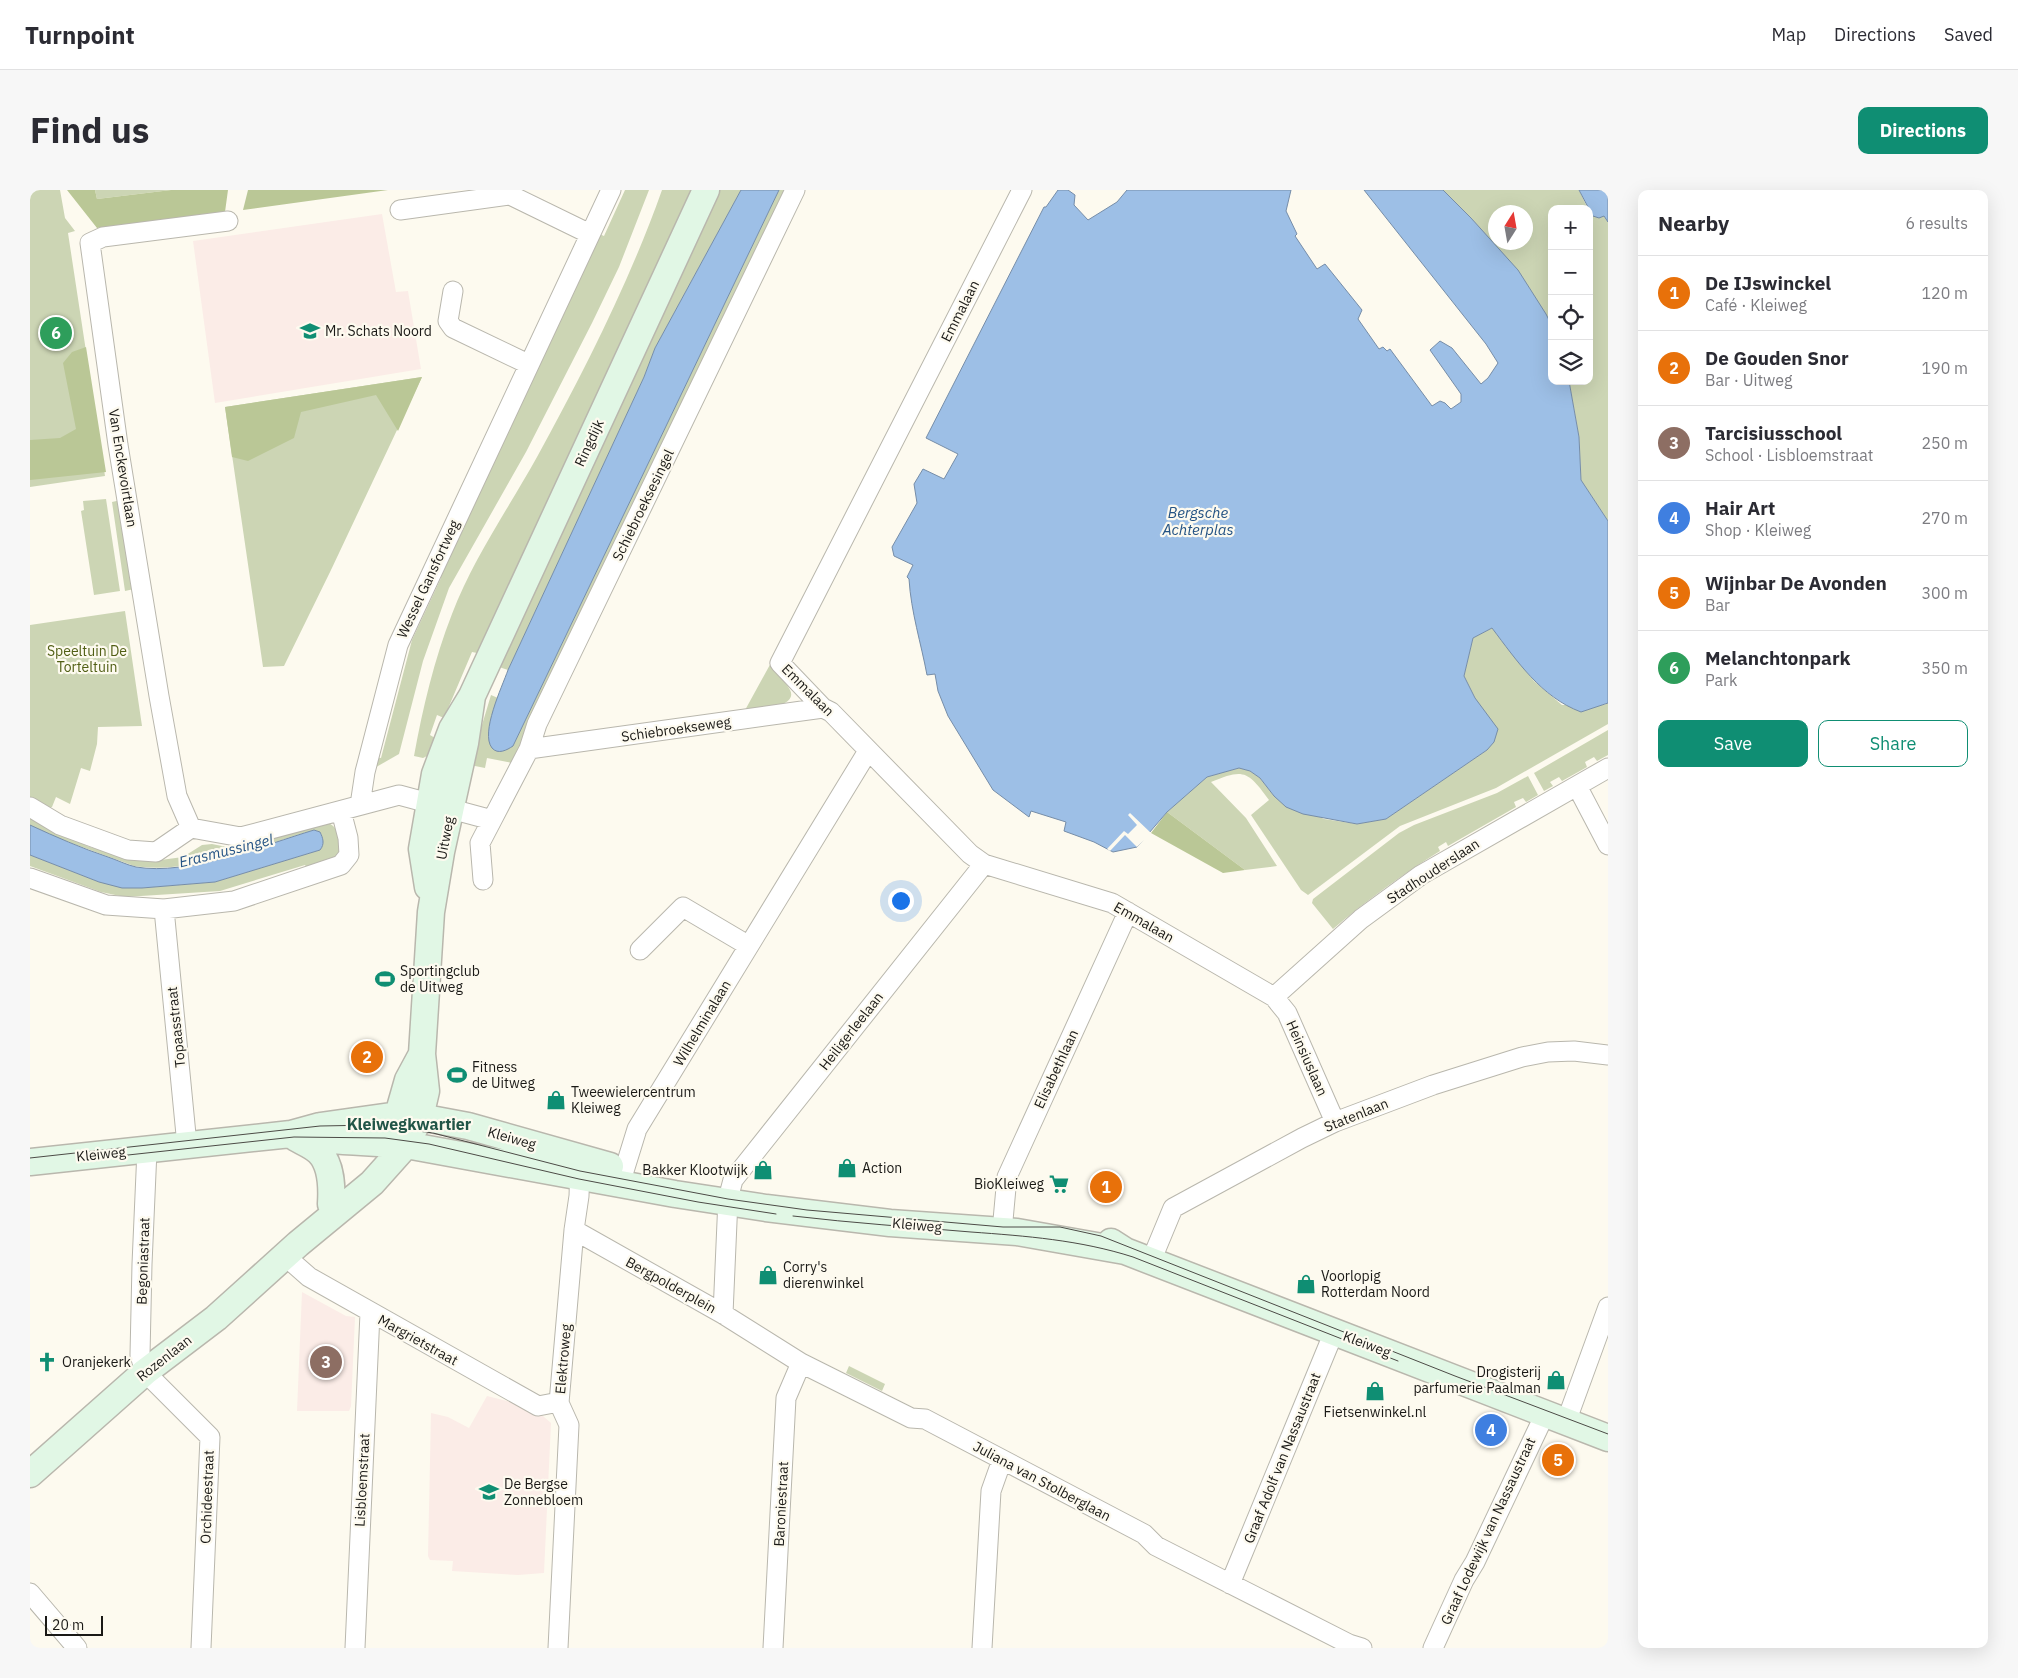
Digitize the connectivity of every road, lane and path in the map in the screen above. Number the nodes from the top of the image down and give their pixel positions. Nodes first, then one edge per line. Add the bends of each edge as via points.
1 (610, 190) edge
2 (706, 190) edge
3 (795, 190) edge
4 (1022, 190) edge
5 (400, 210) dead end
6 (228, 222) dead end
7 (590, 234) junction
8 (453, 291) dead end
9 (528, 364) junction
10 (823, 708) junction
11 (529, 749) junction
12 (868, 751) junction
13 (1608, 768) edge
14 (1577, 786) junction
15 (360, 805) junction
16 (439, 806) junction
17 (30, 807) edge
18 (341, 811) junction
19 (492, 820) junction
20 (191, 828) junction
21 (1608, 846) edge
22 (984, 864) junction
23 (30, 878) edge
24 (483, 880) dead end
25 (164, 909) junction
26 (1128, 912) junction
27 (749, 946) junction
28 (640, 950) dead end
29 (1274, 997) junction
30 (1608, 1055) edge
31 (409, 1116) junction
32 (1335, 1122) junction
33 (291, 1134) junction
34 (394, 1144) junction
35 (188, 1145) junction
36 (147, 1150) junction
37 (30, 1162) edge
38 (580, 1166) junction
39 (622, 1177) junction
40 (728, 1203) junction
41 (331, 1204) junction
42 (574, 1230) junction
43 (1010, 1232) junction
44 (292, 1250) junction
45 (1151, 1261) junction
46 (1608, 1306) edge
47 (370, 1313) junction
48 (723, 1314) junction
49 (1334, 1332) junction
50 (801, 1363) junction
51 (145, 1372) junction
52 (559, 1402) junction
53 (1555, 1418) junction
54 (1608, 1438) edge
55 (1002, 1460) junction
56 (30, 1474) edge
57 (1230, 1584) junction
58 (30, 1593) edge
59 (77, 1648) edge
60 (202, 1648) edge
61 (355, 1648) edge
62 (558, 1648) edge
63 (773, 1648) edge
64 (982, 1648) edge
65 (1362, 1648) edge
66 (1433, 1648) edge

1 - 7 street, Wessel Gansfortweg
2 - 16 street, Ringdijk via 472,696 464,743
3 - 11 street, Schiebroeksesingel via 537,724
4 - 10 street, Emmalaan via 780,663
5 - 7 street via 510,195
6 - 20 street, Van Enckevoirtlaan via 103,237 90,243 159,696 177,796
7 - 9 street, Wessel Gansfortweg
8 - 9 street via 448,322 453,328
9 - 15 street, Wessel Gansfortweg via 398,645 365,772
10 - 11 street, Schiebroekseweg
10 - 12 street, Emmalaan via 831,712
11 - 19 street, Schiebroeksesingel
12 - 22 street, Emmalaan via 970,854
12 - 27 street, Wilhelminalaan
13 - 14 street, Stadhouderslaan
14 - 21 street
14 - 29 street, Stadhouderslaan via 1421,876 1362,919
15 - 16 street via 399,795
15 - 18 street
16 - 19 street, Uitweg
16 - 31 street, Uitweg via 422,1054 426,1091
17 - 20 street via 60,825 128,850 156,852
18 - 20 street via 241,836
18 - 25 street via 349,855 341,865 234,901
19 - 24 street via 480,843
22 - 26 street, Emmalaan via 1112,903
22 - 40 street, Heiligerleelaan via 733,1180
23 - 25 street via 106,905
25 - 35 street, Topaasstraat
26 - 29 street, Emmalaan
26 - 43 street, Elisabethlaan via 1007,1177
27 - 28 street via 683,907
27 - 39 street, Wilhelminalaan via 637,1129
29 - 32 street, Heinsiuslaan via 1287,1013
30 - 32 street, Statenlaan via 1574,1051 1522,1057 1432,1085
31 - 33 street, Kleiweg via 320,1126
31 - 34 street, Uitweg
31 - 38 street, Kleiweg via 468,1126
32 - 45 street, Statenlaan via 1174,1208
33 - 34 street, Kleiweg via 332,1141
33 - 35 street, Kleiweg
33 - 41 street via 326,1160 332,1188
34 - 38 street, Kleiweg via 528,1168
34 - 41 street, Rozenlaan
34 - 44 street, Rozenlaan via 372,1183
35 - 36 street, Kleiweg
36 - 37 street, Kleiweg
36 - 51 street, Begoniastraat via 140,1356
38 - 39 street, Kleiweg
38 - 42 street, Elektroweg
39 - 40 street, Kleiweg via 686,1186
40 - 43 street, Kleiweg via 890,1223
40 - 48 street, Bergpolderplein
41 - 44 street, Rozenlaan
42 - 48 street, Bergpolderplein
42 - 52 street, Elektroweg
43 - 45 street, Kleiweg via 1126,1251
44 - 47 street, Margrietstraat via 309,1277
44 - 51 street, Rozenlaan via 216,1318
45 - 49 street, Kleiweg
46 - 53 street, Graaf Lodewijk van Nassaustraat
47 - 52 street, Margrietstraat via 538,1406
47 - 61 street, Lisbloemstraat
48 - 50 street, Juliana van Stolberglaan
49 - 53 street, Kleiweg
49 - 57 street, Graaf Adolf van Nassaustraat
50 - 55 street, Juliana van Stolberglaan via 910,1418 925,1419
50 - 63 street, Baroniestraat via 786,1398
51 - 56 street, Rozenlaan
51 - 60 street, Orchideestraat via 210,1437
52 - 62 street, Elektroweg via 568,1425
53 - 54 street, Kleiweg
53 - 66 street, Graaf Lodewijk van Nassaustraat via 1464,1580
55 - 57 street, Juliana van Stolberglaan via 1144,1534 1156,1546
55 - 64 street via 991,1491
57 - 65 street, Juliana van Stolberglaan
58 - 59 street

